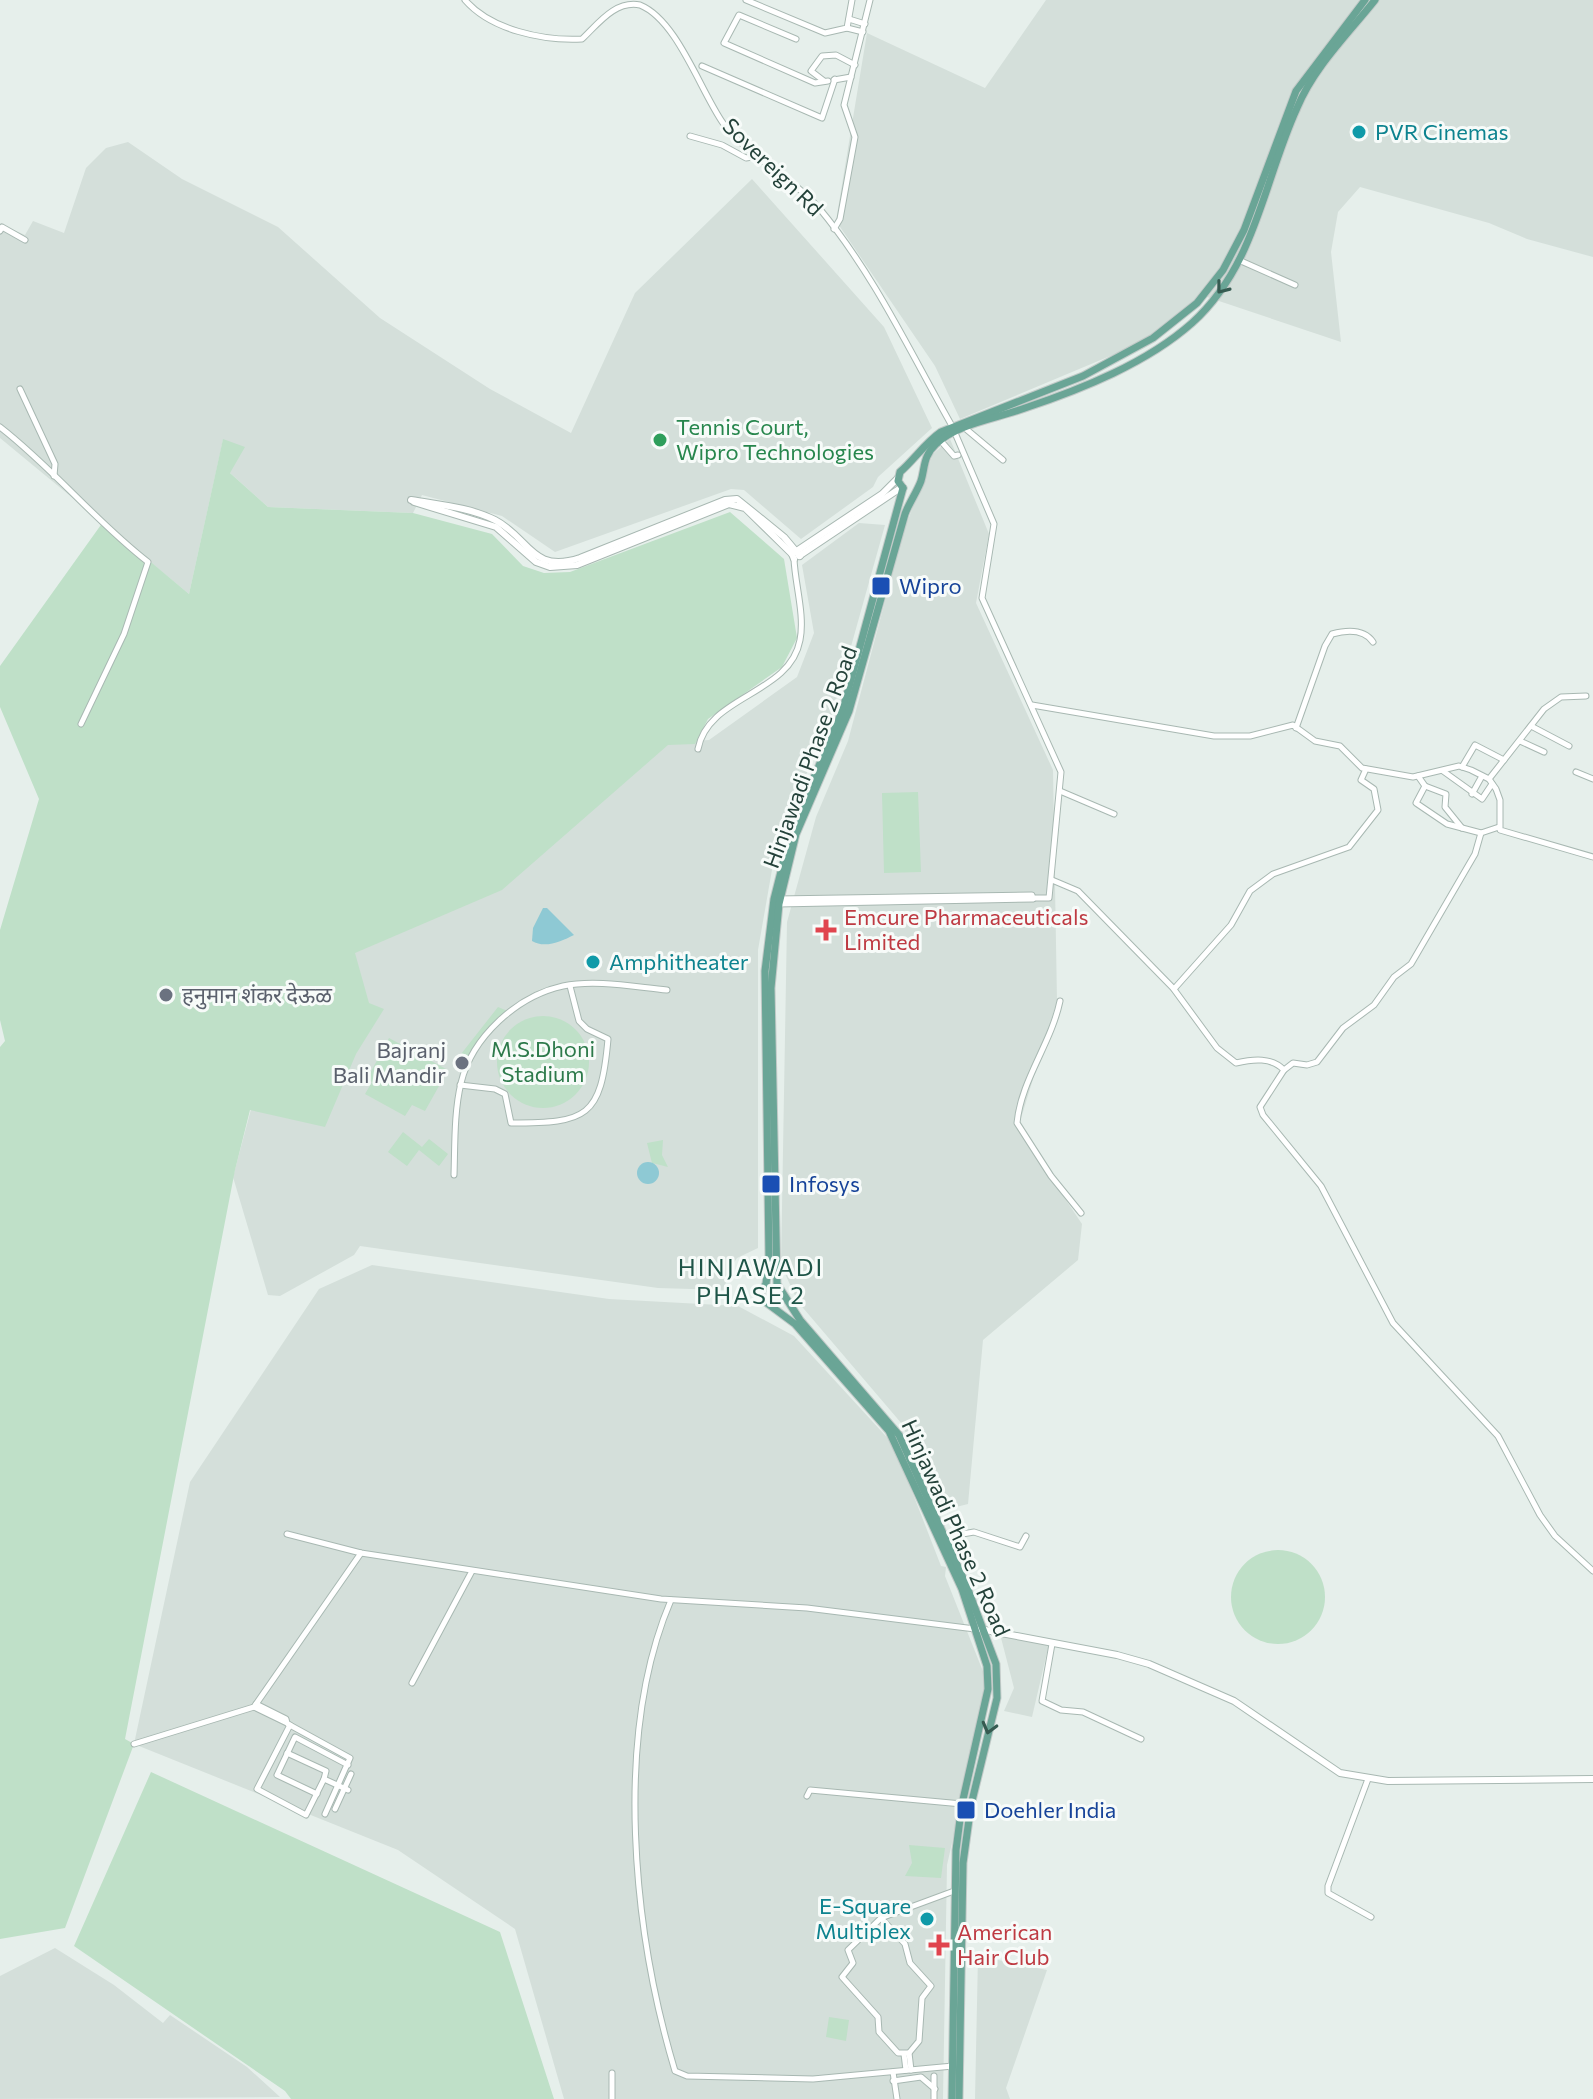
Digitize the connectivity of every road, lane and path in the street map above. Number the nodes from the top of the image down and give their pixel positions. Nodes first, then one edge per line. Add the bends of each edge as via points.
1 (465, 0) edge
2 (746, 0) edge
3 (852, 0) edge
4 (870, 0) edge
5 (1365, 0) edge
6 (1375, 0) edge
7 (849, 19) junction
8 (865, 24) junction
9 (847, 28) junction
10 (863, 32) junction
11 (796, 39) dead end
12 (855, 65) junction
13 (702, 66) dead end
14 (851, 77) junction
15 (831, 80) junction
16 (690, 136) dead end
17 (759, 156) junction
18 (834, 229) junction
19 (0, 231) edge
20 (25, 240) dead end
21 (1241, 261) junction
22 (1295, 285) dead end
23 (20, 389) dead end
24 (0, 427) edge
25 (953, 429) junction
26 (966, 429) junction
27 (940, 440) junction
28 (44, 443) junction
29 (34, 453) junction
30 (958, 455) dead end
31 (1003, 460) dead end
32 (910, 466) junction
33 (919, 472) junction
34 (54, 476) junction
35 (898, 478) junction
36 (902, 488) junction
37 (916, 488) junction
38 (882, 500) junction
39 (413, 501) dead end
40 (897, 512) junction
41 (796, 555) junction
42 (1373, 642) dead end
43 (1586, 696) dead end
44 (1032, 705) junction
45 (81, 724) dead end
46 (1531, 726) junction
47 (1295, 729) junction
48 (1520, 741) junction
49 (1569, 746) dead end
50 (698, 749) dead end
51 (1544, 752) dead end
52 (1504, 760) junction
53 (1462, 767) junction
54 (1366, 769) junction
55 (1443, 771) junction
56 (1576, 772) dead end
57 (1418, 776) junction
58 (1482, 776) junction
59 (1593, 779) edge
60 (1491, 782) junction
61 (1425, 786) junction
62 (1060, 791) junction
63 (1472, 794) junction
64 (1114, 814) dead end
65 (1499, 827) junction
66 (1462, 828) junction
67 (1481, 833) junction
68 (1593, 857) edge
69 (1052, 880) junction
70 (777, 902) junction
71 (570, 986) junction
72 (1174, 989) junction
73 (667, 990) dead end
74 (1060, 1001) dead end
75 (1284, 1070) junction
76 (460, 1085) junction
77 (454, 1175) dead end
78 (1081, 1213) dead end
79 (766, 1284) junction
80 (777, 1284) junction
81 (782, 1294) junction
82 (771, 1305) junction
83 (898, 1441) junction
84 (287, 1534) dead end
85 (1026, 1536) dead end
86 (945, 1537) junction
87 (361, 1553) junction
88 (472, 1571) junction
89 (1593, 1571) edge
90 (671, 1600) junction
91 (980, 1629) junction
92 (1052, 1644) junction
93 (412, 1683) dead end
94 (255, 1706) junction
95 (288, 1724) junction
96 (1141, 1739) dead end
97 (134, 1744) dead end
98 (326, 1744) junction
99 (322, 1751) junction
100 (287, 1753) junction
101 (268, 1764) junction
102 (348, 1765) junction
103 (279, 1770) junction
104 (351, 1774) dead end
105 (324, 1779) junction
106 (1368, 1779) junction
107 (1593, 1779) edge
108 (343, 1788) junction
109 (317, 1794) junction
110 (807, 1796) dead end
111 (966, 1804) junction
112 (325, 1814) dead end
113 (954, 1891) junction
114 (1371, 1917) dead end
115 (881, 1918) junction
116 (906, 2054) junction
117 (957, 2066) junction
118 (908, 2070) junction
119 (893, 2072) junction
120 (612, 2073) dead end
121 (921, 2077) junction
122 (893, 2081) junction
123 (935, 2089) junction
124 (612, 2099) edge
125 (897, 2099) edge
126 (934, 2099) edge
127 (952, 2099) edge
128 (959, 2099) edge

1 - 17 street, Sovereign Rd via 498,24 566,40 582,39 614,6 639,4 664,23 723,122
2 - 9 street via 825,33
3 - 7 street
4 - 8 street
5 - 25 main road via 1296,91 1244,230 1197,303 1153,338 1093,371
6 - 21 main road via 1298,105
7 - 8 street
7 - 9 street
8 - 10 street
9 - 10 street
10 - 12 street
11 - 15 street via 739,15 724,43 815,83
12 - 14 street
12 - 15 street via 827,54 813,63 812,74
13 - 15 street via 822,118
14 - 15 street
14 - 18 street via 844,105 855,137
16 - 17 street via 746,158
17 - 18 street, Sovereign Rd via 817,206
18 - 25 street, Sovereign Rd via 893,316
19 - 20 street via 2,227
21 - 22 street
21 -> 26 main road via 1208,306 1171,338 1077,389
23 - 28 street
24 - 29 street
25 - 26 main road
25 - 27 main road
25 - 32 main road via 926,444
25 - 44 street, Sovereign Rd via 994,524 982,598
26 - 31 street
27 - 30 street
27 - 33 main road
28 - 29 street
28 - 34 street via 55,464
29 - 34 street
32 - 33 main road
32 - 35 main road
33 - 37 main road
34 - 45 street via 148,562 124,634
35 - 36 main road
35 - 41 street
36 - 37 main road
36 - 38 street
36 - 40 main road, Hinjawadi Phase 2 Road
37 - 70 main road, Hinjawadi Phase 2 Road via 849,711 796,834
38 - 40 street
38 - 41 street
39 - 41 street via 452,509 501,529 536,562 563,567 726,505 738,505
40 - 70 main road, Hinjawadi Phase 2 Road via 845,701 791,832
41 - 50 street via 798,648 773,679 709,722
42 - 47 street via 1354,631 1332,634
43 - 46 street via 1561,697
44 - 47 street via 1214,736 1250,736 1293,725
44 - 62 street, Sovereign Rd via 1061,772
46 - 48 street
46 - 49 street
47 - 54 street via 1315,741 1340,746
48 - 51 street
48 - 52 street
52 - 53 street via 1475,745
52 - 60 street
53 - 55 street
53 - 58 street
54 - 57 street
54 - 72 street via 1361,780 1374,789 1378,810 1357,841 1320,860 1273,874 1250,891 1231,925
55 - 57 street
55 - 63 street
56 - 59 street
57 - 61 street
58 - 60 street
58 - 63 street
60 - 63 street via 1482,799
60 - 65 street via 1500,800
61 - 66 street via 1446,794 1445,807
61 - 66 street via 1416,803
62 - 64 street
62 - 69 street, Sovereign Rd
65 - 67 street
65 - 68 street via 1506,834
66 - 67 street
67 - 75 street via 1475,854 1411,964 1374,1005 1343,1028 1317,1062 1293,1063
69 - 70 street via 1049,898
69 - 72 street via 1078,891
70 - 79 main road, Hinjawadi Phase 2 Road via 765,980
70 - 80 main road, Hinjawadi Phase 2 Road via 771,980
71 - 73 street
71 - 76 street via 528,1000 503,1017 481,1041
71 - 76 street via 579,1021 608,1039 599,1096 573,1121 511,1123 505,1094
72 - 75 street via 1217,1048 1236,1063 1254,1059
74 - 78 street via 1017,1123
75 - 89 street via 1260,1107 1263,1115 1321,1186 1393,1323 1498,1436 1540,1515
76 - 77 street
79 - 80 main road
79 - 82 main road via 761,1296
80 - 81 main road
81 - 82 main road
81 - 83 main road, Hinjawadi Phase 2 Road via 885,1417
82 - 83 main road, Hinjawadi Phase 2 Road via 795,1324
83 - 86 main road, Hinjawadi Phase 2 Road
83 - 91 main road, Hinjawadi Phase 2 Road
84 - 87 street
85 - 86 street via 1020,1547 974,1532
86 - 91 main road, Hinjawadi Phase 2 Road
87 - 88 street
87 - 94 street
88 - 90 street
88 - 93 street
90 - 91 street via 807,1608
90 - 119 street via 640,1701 635,1801 648,1941 675,2071 687,2076 813,2079
91 - 92 street
91 - 111 main road, Hinjawadi Phase 2 Road via 996,1664 998,1687
92 - 96 street via 1042,1701 1083,1712
92 - 106 street via 1117,1655 1210,1689 1340,1773
94 - 95 street
94 - 97 street
95 - 98 street
95 - 101 street
98 - 99 street
98 - 102 street via 349,1757
99 - 100 street via 296,1737
99 - 102 street
100 - 103 street
100 - 105 street via 326,1772
101 - 103 street
101 - 109 street via 259,1790 306,1815
102 - 108 street
103 - 109 street via 278,1776
104 - 108 street
105 - 108 street
105 - 109 street
106 - 107 street
106 - 114 street via 1328,1893
108 - 112 street
110 - 111 street via 810,1790
111 - 113 main road, Hinjawadi Phase 2 Road
111 - 117 main road, Hinjawadi Phase 2 Road
113 - 115 street
113 - 117 main road, Hinjawadi Phase 2 Road
115 - 116 street via 931,1986 922,1998 919,2041
115 - 116 street via 848,1950 853,1963 842,1976 879,2019 879,2032
116 - 118 street
117 - 118 street
117 - 127 main road, Hinjawadi Phase 2 Road
117 - 128 main road, Hinjawadi Phase 2 Road
118 - 119 street
119 - 122 street
120 - 124 street
121 - 122 street
121 - 123 street
121 - 123 street via 936,2076
122 - 125 street
123 - 126 street

